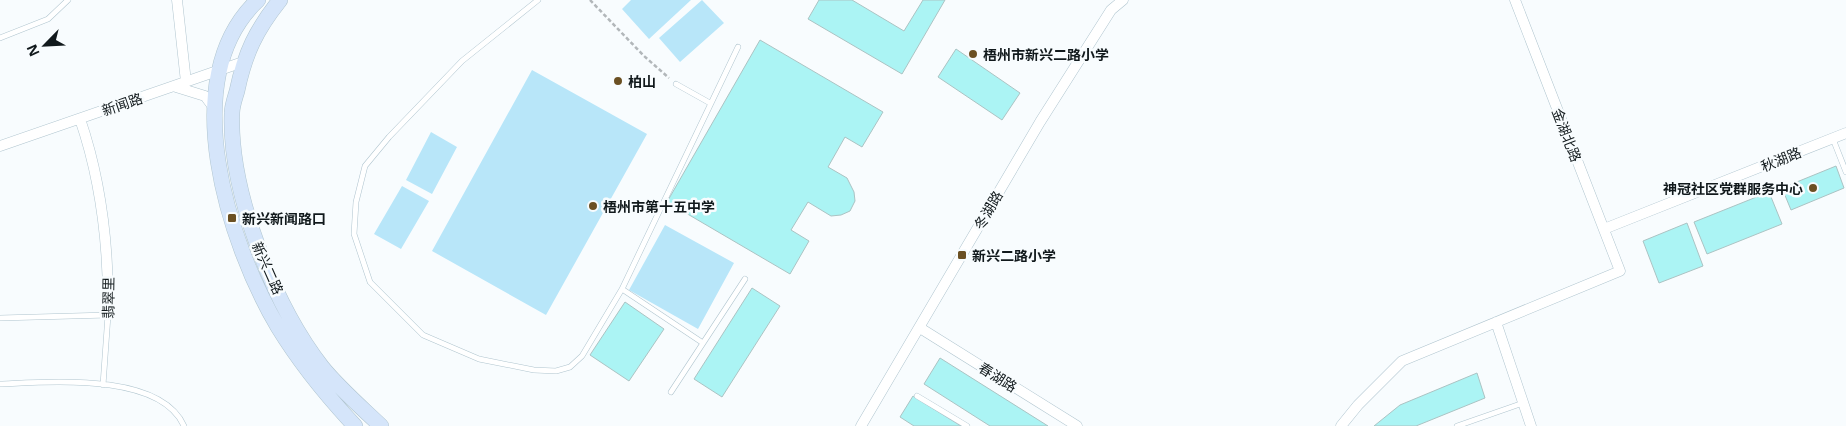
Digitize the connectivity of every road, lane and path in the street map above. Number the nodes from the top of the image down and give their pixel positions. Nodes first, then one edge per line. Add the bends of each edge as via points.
1 (68, 0) edge
2 (177, 0) edge
3 (258, 0) edge
4 (280, 0) edge
5 (538, 0) edge
6 (590, 0) edge
7 (1123, 0) edge
8 (1515, 0) edge
9 (0, 38) edge
10 (738, 47) dead end
11 (243, 62) junction
12 (220, 70) junction
13 (186, 82) junction
14 (676, 84) joint
15 (172, 86) junction
16 (710, 103) junction
17 (214, 108) junction
18 (80, 119) junction
19 (1846, 133) edge
20 (1833, 139) junction
21 (0, 146) edge
22 (1846, 172) edge
23 (1604, 229) junction
24 (745, 279) dead end
25 (622, 289) junction
26 (108, 315) junction
27 (0, 318) edge
28 (1496, 322) junction
29 (920, 328) junction
30 (703, 344) junction
31 (0, 384) edge
32 (103, 385) junction
33 (671, 392) dead end
34 (917, 396) dead end
35 (1523, 403) junction
36 (184, 426) edge
37 (355, 426) edge
38 (381, 426) edge
39 (861, 426) edge
40 (967, 426) edge
41 (1077, 426) edge
42 (1341, 426) edge
43 (1457, 426) edge
44 (1530, 426) edge

1 - 9 lane via 48,19
2 - 13 street
3 - 12 main road, 新兴二路 via 248,9 230,40
4 - 11 main road, 新兴二路 via 261,24
5 - 25 lane via 462,61 388,137 365,166 356,202 354,234 370,282 424,335 479,359 534,370 556,371 570,367 582,356
6 - 14 path
7 - 29 street, 冬湖路 via 1111,10 1040,122
8 - 23 street, 金湖北路
10 - 16 lane
11 - 12 street, 新闻路
11 - 38 main road, 新兴二路 via 232,112 235,171 260,255 299,332 322,367
12 - 13 street, 新闻路
12 - 17 main road, 新兴二路
13 - 15 street, 新闻路
14 - 16 lane
15 - 17 street via 205,96
15 - 18 street, 新闻路
16 - 25 lane
17 - 37 main road, 新兴二路 via 214,143 223,192 245,257 278,326 318,386
18 - 21 street, 新闻路
18 - 26 street, 翡翠里 via 102,206 109,276
19 - 20 street, 秋湖路
20 - 22 lane
20 - 23 street, 秋湖路
23 - 28 street, 金湖北路 via 1620,271
24 - 30 lane
25 - 30 lane
26 - 27 lane
26 - 32 lane, 翡翠里
28 - 35 street
28 - 42 street via 1402,361
29 - 39 street, 冬湖路
29 - 41 street, 春湖路
30 - 33 lane
31 - 32 lane
32 - 36 lane via 132,389 158,399 172,407
34 - 40 lane
35 - 43 lane
35 - 44 street

